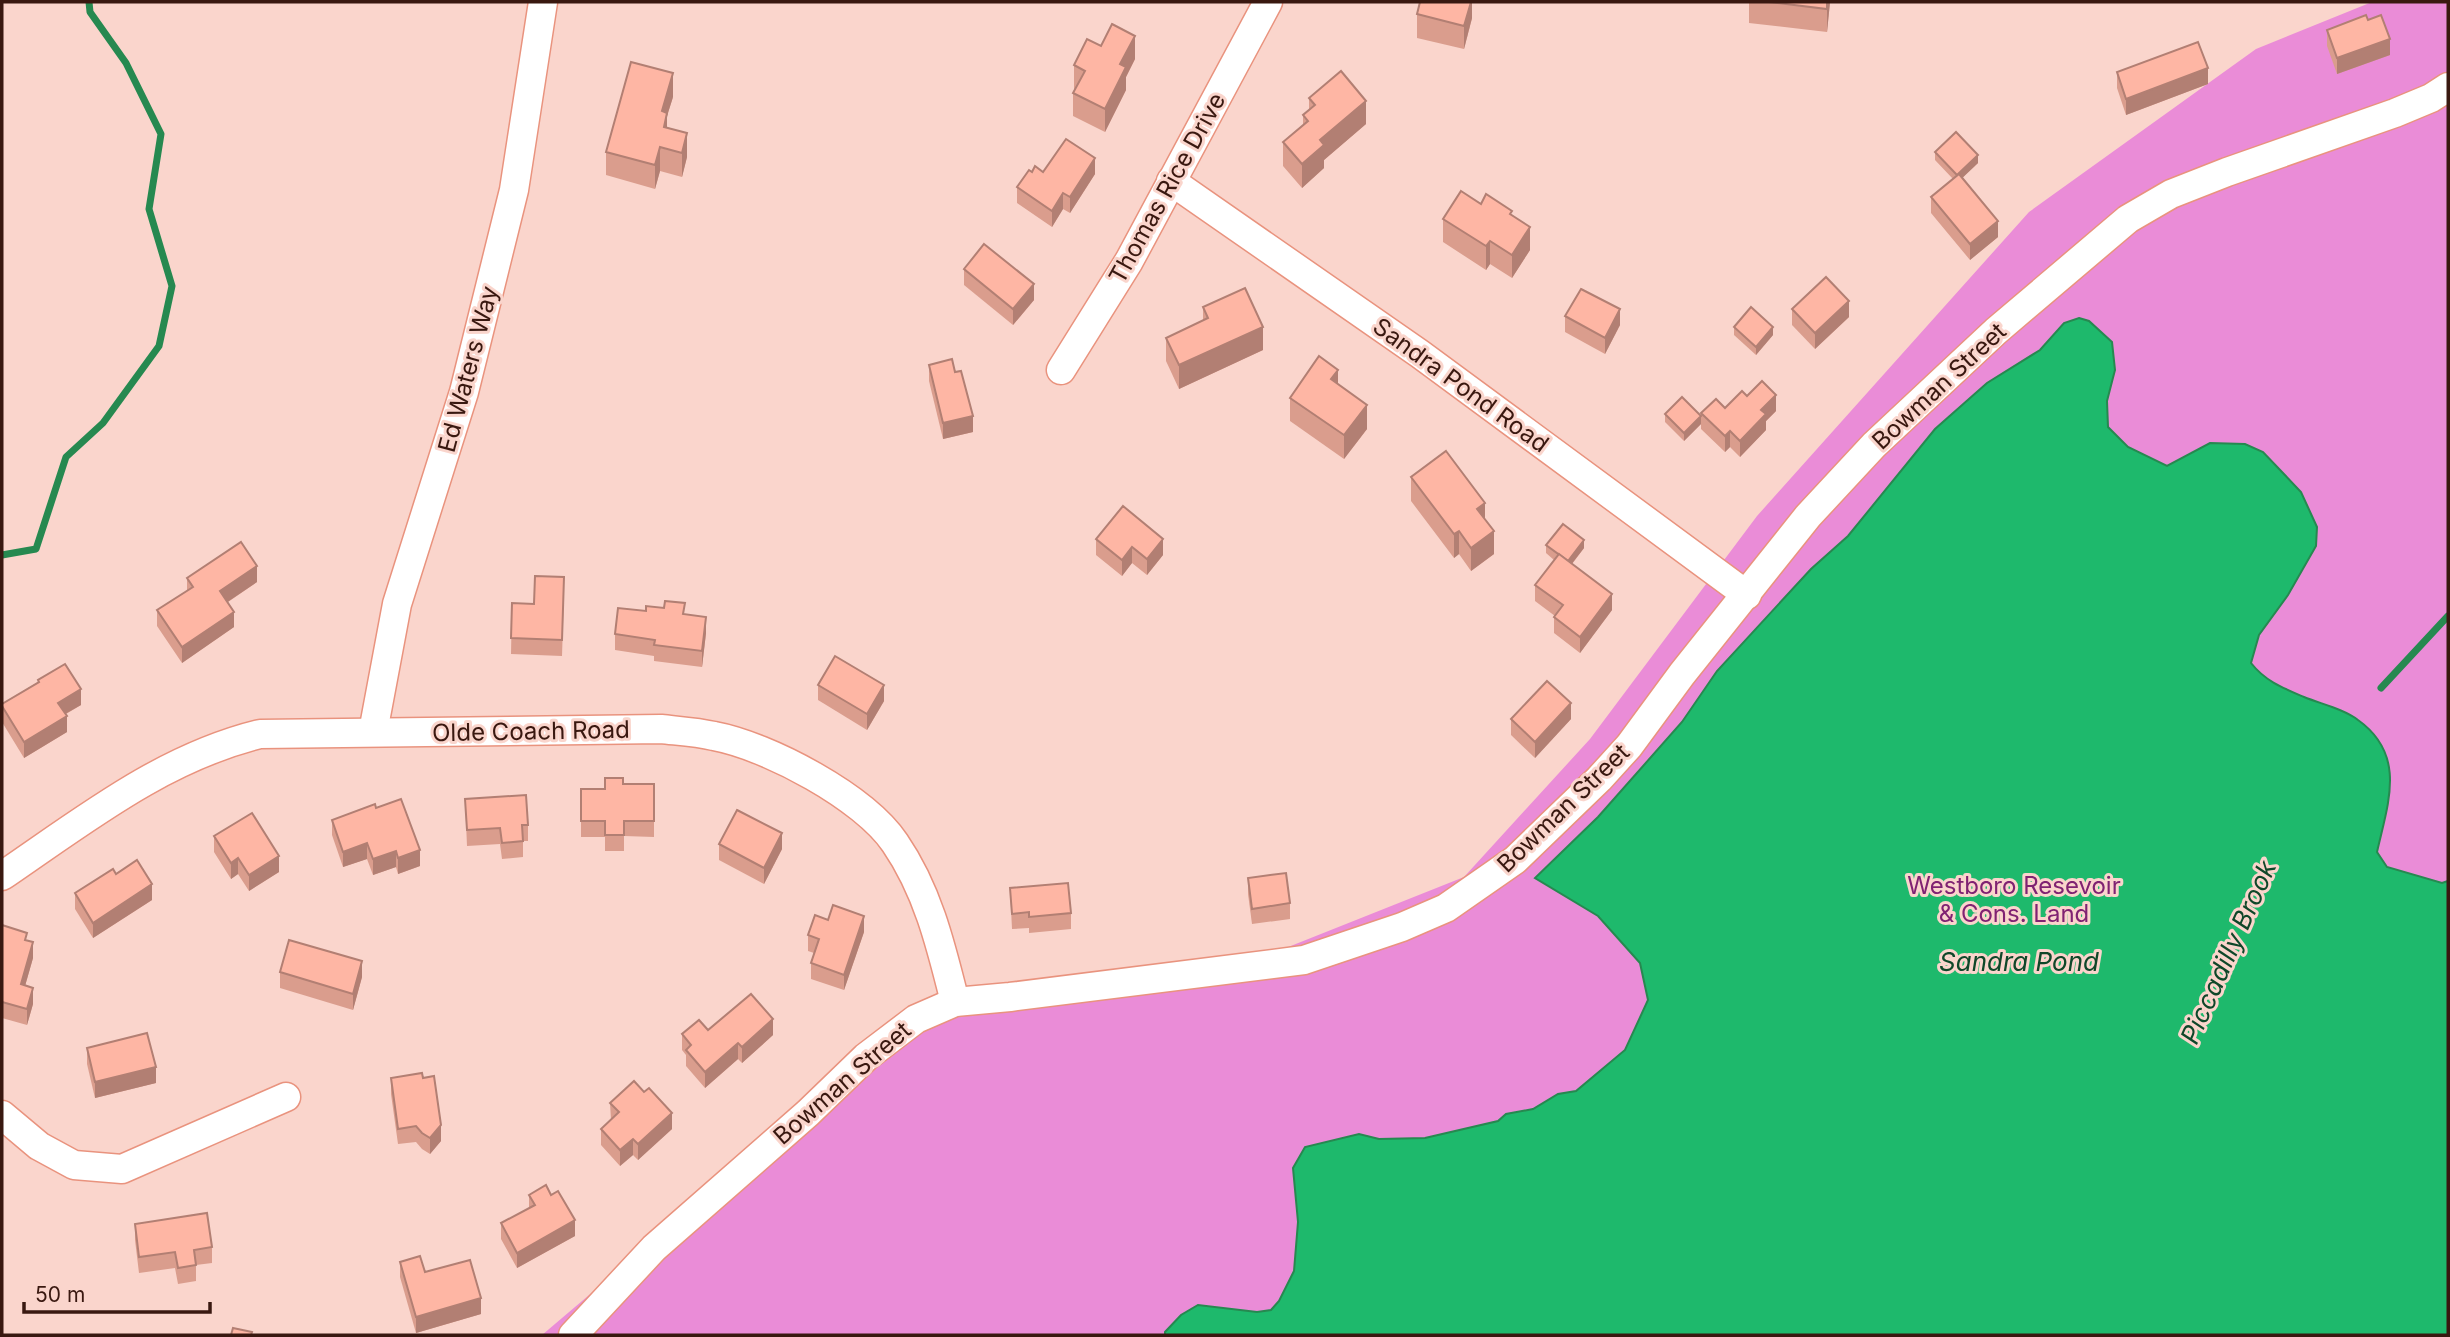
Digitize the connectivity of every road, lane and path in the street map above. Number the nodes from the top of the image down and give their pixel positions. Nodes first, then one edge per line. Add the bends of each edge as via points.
1 (543, 2) edge
2 (1269, 2) edge
3 (2448, 87) edge
4 (1171, 181) junction
5 (1061, 370) dead end
6 (1747, 595) junction
7 (373, 732) junction
8 (2, 876) edge
9 (955, 1002) junction
10 (286, 1097) dead end
11 (2, 1115) edge
12 (573, 1335) edge

1 - 7 street, Ed Waters Way via 514,190 464,392 397,604
2 - 4 street, Thomas Rice Drive
3 - 6 street, Bowman Street via 2395,113 2171,194 2128,219 1996,331 1874,446 1808,516
4 - 5 street, Thomas Rice Drive via 1129,261
4 - 6 street, Sandra Pond Road via 1420,354
6 - 9 street, Bowman Street via 1599,779 1515,860 1446,908 1304,960
7 - 8 street, Olde Coach Road via 260,734 227,742 150,777
7 - 9 street, Olde Coach Road via 661,729 716,736 763,751 855,802 894,841 930,909
9 - 12 street, Bowman Street via 916,1019 866,1057 654,1248
10 - 11 street via 122,1169 74,1165 39,1146

